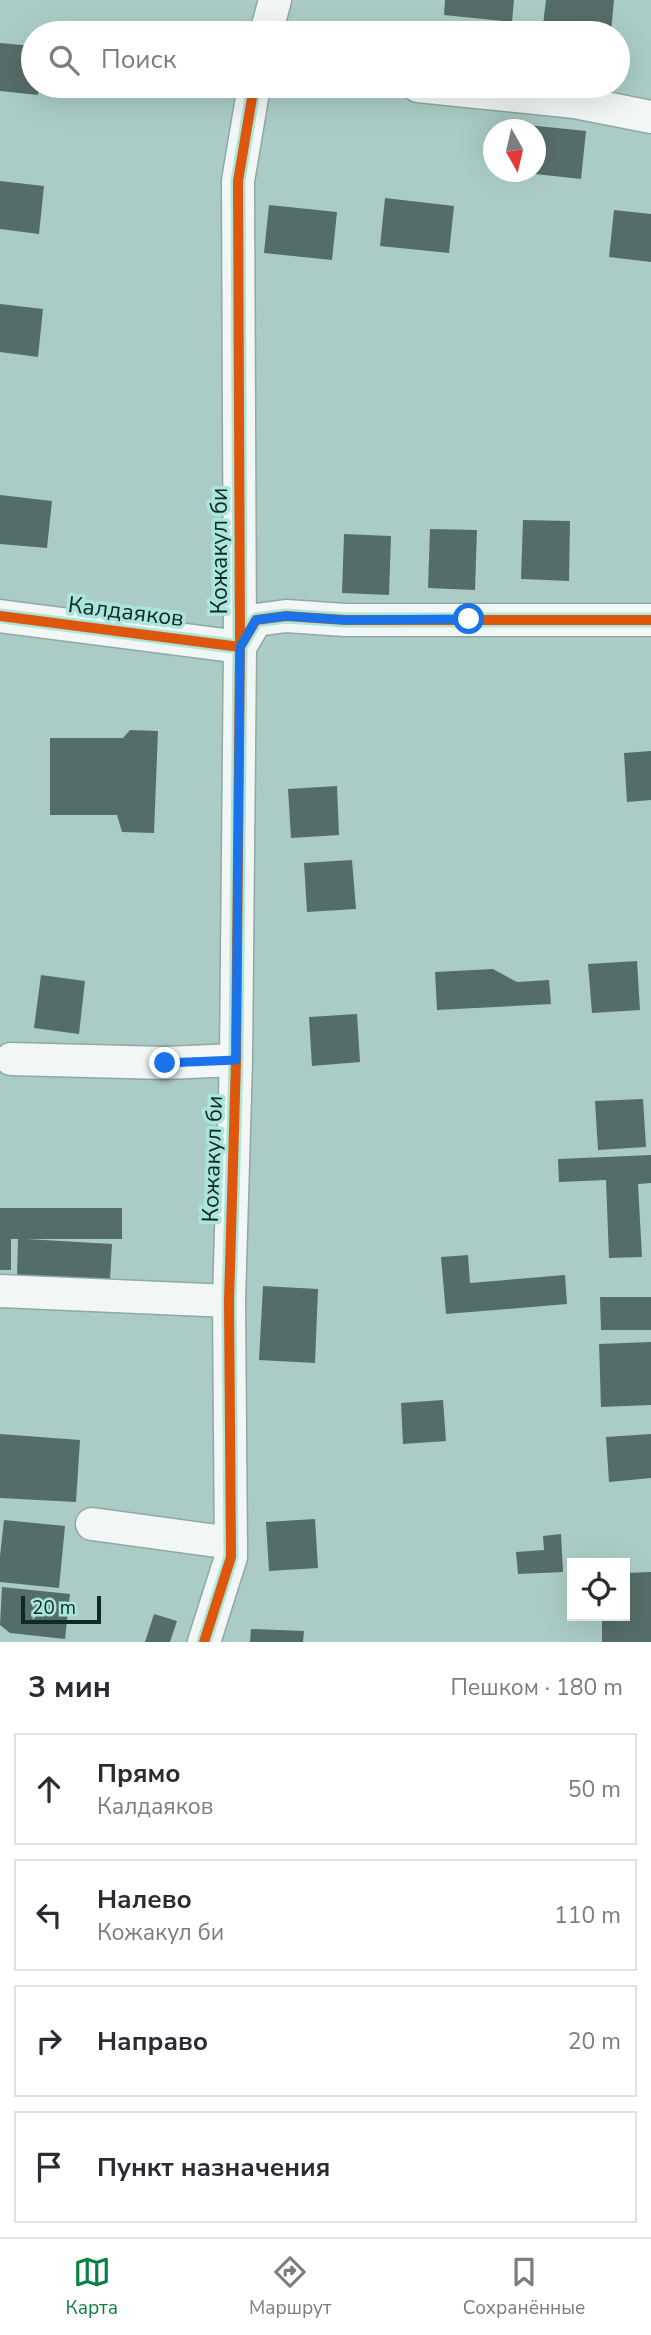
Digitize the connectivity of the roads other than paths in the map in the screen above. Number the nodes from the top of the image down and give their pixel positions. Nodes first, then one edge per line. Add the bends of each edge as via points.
1 (275, 0) edge
2 (269, 21) edge
3 (252, 98) edge
4 (536, 98) edge
5 (651, 117) edge
6 (0, 616) edge
7 (651, 620) edge
8 (240, 647) junction
9 (11, 1059) dead end
10 (236, 1060) junction
11 (0, 1292) edge
12 (229, 1301) junction
13 (92, 1524) dead end
14 (231, 1543) junction
15 (204, 1642) edge

1 - 2 street
3 - 8 street, Кожакул би via 238,181
4 - 5 street
6 - 8 street, Калдаяков
7 - 8 street via 286,616 256,620
8 - 10 street, Кожакул би
9 - 10 street
10 - 12 street, Кожакул би
11 - 12 street
12 - 14 street, Кожакул би
13 - 14 street
14 - 15 street, Кожакул би via 231,1557

